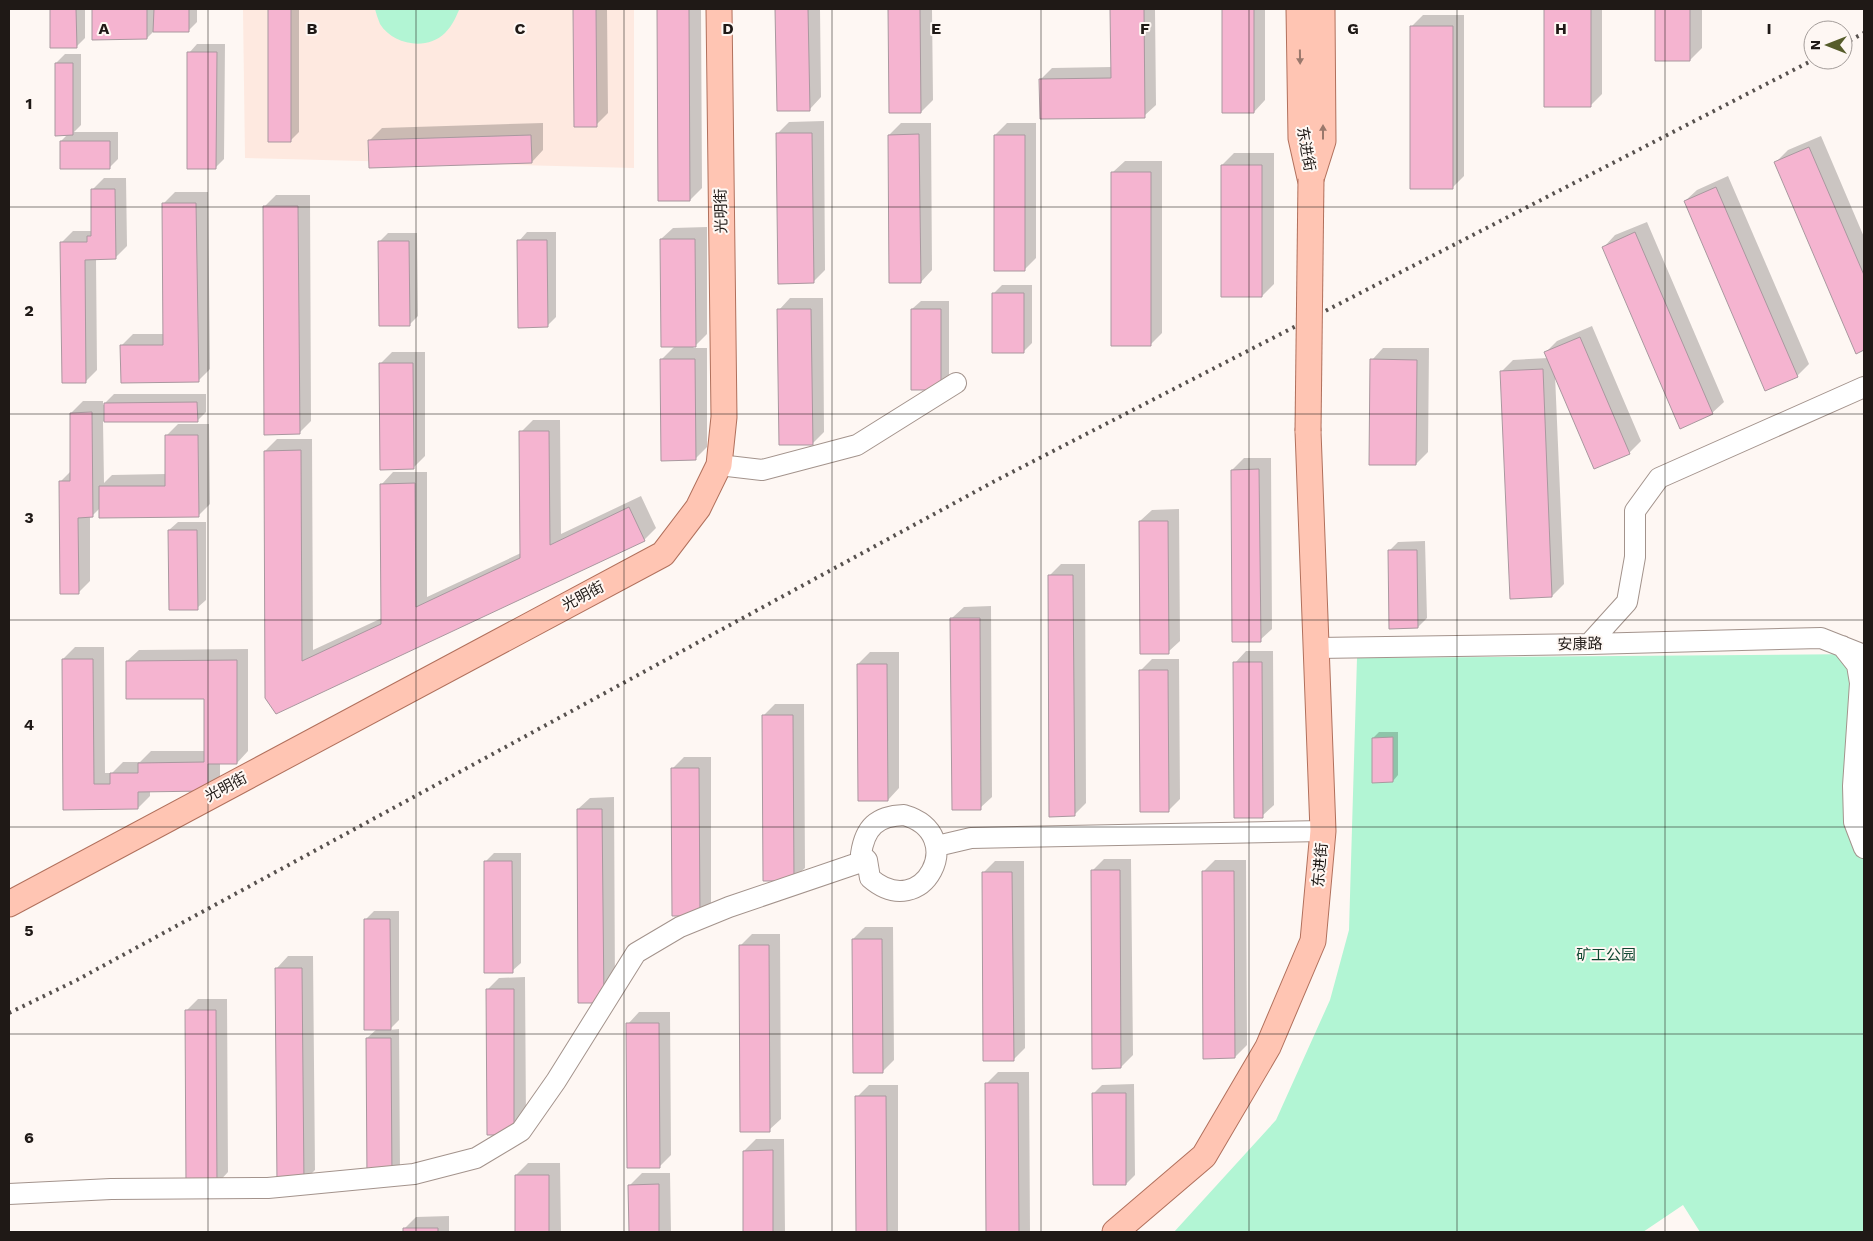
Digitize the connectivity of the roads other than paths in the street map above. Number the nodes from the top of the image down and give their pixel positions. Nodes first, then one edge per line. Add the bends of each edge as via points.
1 (719, 9) edge
2 (1299, 9) edge
3 (1322, 9) edge
4 (1311, 179) junction
5 (956, 384) dead end
6 (1864, 387) edge
7 (719, 465) junction
8 (1589, 644) junction
9 (1842, 646) junction
10 (1317, 648) junction
11 (1864, 654) edge
12 (1862, 682) edge
13 (1323, 831) junction
14 (937, 846) junction
15 (1864, 848) edge
16 (867, 860) junction
17 (9, 904) edge
18 (9, 1194) edge
19 (1115, 1232) edge

1 - 7 main road, 光明街 via 724,417
2 -> 4 main road, 东进街 via 1301,138
4 -> 3 main road, 东进街 via 1323,141
4 - 10 main road, 东进街, bridge via 1308,431
5 - 7 street via 857,445 762,470
6 - 8 street via 1660,478 1635,510 1635,557 1627,602
7 - 17 main road, 光明街 via 698,508 663,554
8 - 9 street, 安康路 via 1821,638
8 - 10 street, 安康路
9 - 11 street, 安康路
9 - 12 street via 1857,666
10 - 13 main road, 东进街
12 - 15 street via 1853,786 1854,822
13 - 14 street via 971,838
13 - 19 main road, 东进街 via 1313,941 1268,1047 1204,1156
14 - 16 street via 937,858 926,880 905,891 892,891 870,878
14 - 16 street via 929,830 915,818 891,816 869,829 861,854
16 - 18 street via 688,924 636,953 521,1131 476,1158 414,1174 268,1188 111,1189

